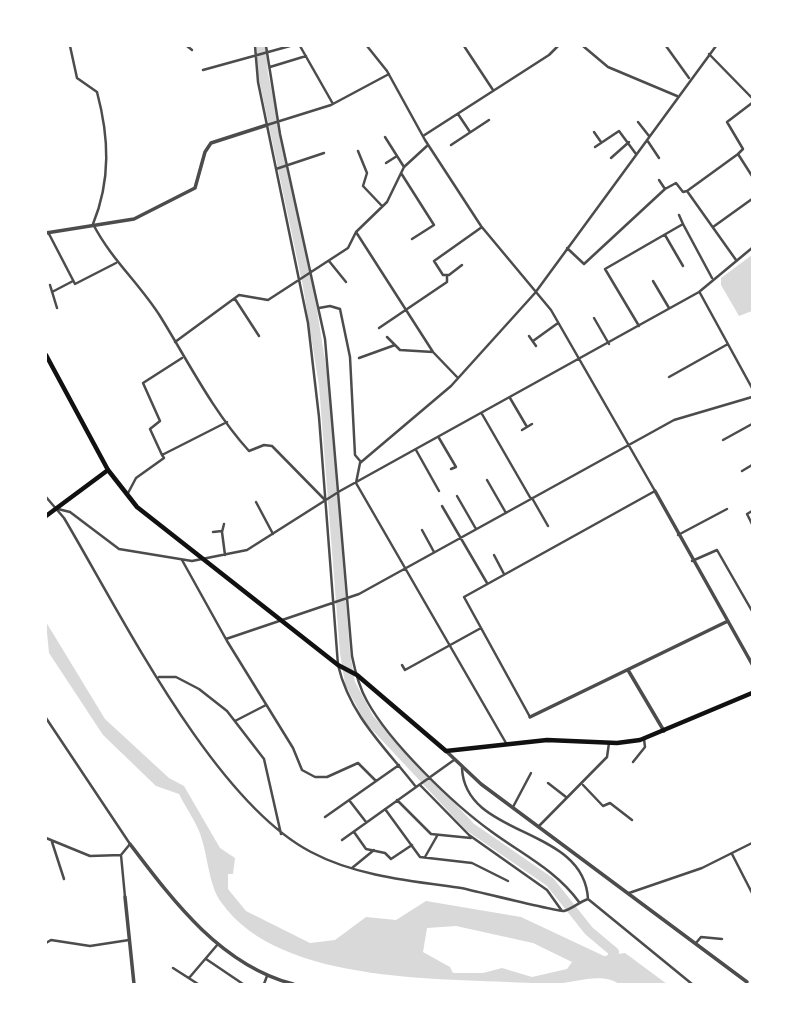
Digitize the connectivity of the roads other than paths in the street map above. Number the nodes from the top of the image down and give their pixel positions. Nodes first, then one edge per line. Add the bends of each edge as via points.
1 (70, 46) edge
2 (187, 46) edge
3 (255, 46) edge
4 (266, 46) edge
5 (290, 46) edge
6 (300, 46) edge
7 (367, 46) edge
8 (464, 46) edge
9 (558, 46) edge
10 (583, 46) edge
11 (666, 46) edge
12 (716, 46) edge
13 (192, 50) dead end
14 (268, 52) junction
15 (671, 53) junction
16 (709, 54) junction
17 (256, 55) junction
18 (306, 56) junction
19 (667, 56) dead end
20 (270, 67) junction
21 (203, 70) dead end
22 (389, 74) junction
23 (690, 78) junction
24 (493, 90) junction
25 (677, 96) junction
26 (752, 101) edge
27 (333, 104) junction
28 (458, 113) junction
29 (489, 120) dead end
30 (279, 122) junction
31 (638, 122) dead end
32 (267, 125) junction
33 (470, 132) junction
34 (594, 132) dead end
35 (423, 136) junction
36 (385, 137) dead end
37 (648, 138) junction
38 (601, 142) junction
39 (629, 142) junction
40 (428, 145) junction
41 (451, 145) dead end
42 (595, 147) dead end
43 (358, 151) dead end
44 (324, 153) dead end
45 (636, 154) junction
46 (738, 154) junction
47 (397, 156) junction
48 (611, 158) dead end
49 (659, 158) dead end
50 (386, 163) dead end
51 (287, 165) junction
52 (404, 167) junction
53 (276, 169) junction
54 (401, 173) junction
55 (752, 176) edge
56 (659, 180) dead end
57 (665, 189) junction
58 (687, 191) junction
59 (752, 199) edge
60 (382, 206) junction
61 (679, 215) dead end
62 (93, 224) junction
63 (684, 224) junction
64 (482, 227) junction
65 (713, 227) junction
66 (47, 232) edge
67 (356, 232) junction
68 (665, 235) junction
69 (412, 239) dead end
70 (567, 248) junction
71 (752, 248) edge
72 (736, 260) junction
73 (329, 261) junction
74 (116, 263) junction
75 (462, 265) dead end
76 (682, 266) dead end
77 (312, 272) junction
78 (447, 275) junction
79 (713, 279) junction
80 (73, 281) junction
81 (300, 281) junction
82 (653, 281) dead end
83 (50, 285) dead end
84 (342, 285) dead end
85 (52, 292) junction
86 (699, 292) junction
87 (535, 293) junction
88 (234, 299) junction
89 (57, 308) dead end
90 (319, 308) junction
91 (669, 308) junction
92 (406, 309) junction
93 (594, 318) dead end
94 (257, 321) dead end
95 (558, 323) junction
96 (252, 325) junction
97 (639, 326) junction
98 (379, 328) dead end
99 (259, 336) dead end
100 (529, 336) dead end
101 (387, 337) dead end
102 (533, 341) junction
103 (175, 342) junction
104 (609, 344) junction
105 (728, 344) junction
106 (395, 345) junction
107 (536, 345) dead end
108 (367, 350) dead end
109 (401, 351) junction
110 (433, 352) junction
111 (46, 355) edge
112 (369, 356) junction
113 (400, 356) dead end
114 (182, 358) junction
115 (359, 358) dead end
116 (579, 361) junction
117 (457, 377) junction
118 (669, 377) dead end
119 (752, 388) edge
120 (752, 397) edge
121 (510, 398) junction
122 (482, 413) junction
123 (227, 422) junction
124 (531, 424) dead end
125 (752, 424) edge
126 (527, 427) junction
127 (522, 430) dead end
128 (439, 437) junction
129 (723, 440) dead end
130 (629, 445) junction
131 (416, 450) junction
132 (162, 455) junction
133 (360, 462) junction
134 (752, 465) edge
135 (451, 469) dead end
136 (108, 470) junction
137 (742, 471) dead end
138 (487, 480) dead end
139 (356, 484) junction
140 (340, 491) junction
141 (439, 491) dead end
142 (655, 492) junction
143 (127, 495) junction
144 (457, 496) dead end
145 (46, 497) edge
146 (531, 498) junction
147 (325, 500) junction
148 (256, 502) dead end
149 (442, 506) dead end
150 (56, 509) junction
151 (727, 509) dead end
152 (752, 511) edge
153 (506, 513) junction
154 (48, 515) edge
155 (448, 515) junction
156 (443, 518) dead end
157 (224, 524) dead end
158 (752, 524) edge
159 (548, 526) dead end
160 (476, 529) junction
161 (422, 530) dead end
162 (222, 531) junction
163 (213, 532) dead end
164 (273, 534) junction
165 (678, 535) junction
166 (460, 537) junction
167 (434, 552) junction
168 (225, 555) junction
169 (494, 555) dead end
170 (181, 559) junction
171 (202, 560) junction
172 (692, 561) junction
173 (406, 568) junction
174 (505, 574) junction
175 (487, 583) junction
176 (347, 598) junction
177 (333, 603) junction
178 (752, 611) edge
179 (281, 620) junction
180 (728, 621) junction
181 (481, 628) junction
182 (226, 639) junction
183 (450, 645) junction
184 (752, 664) edge
185 (339, 665) junction
186 (402, 665) dead end
187 (628, 670) junction
188 (357, 675) junction
189 (159, 677) junction
190 (752, 693) edge
191 (266, 705) junction
192 (530, 717) joint
193 (46, 718) edge
194 (235, 721) junction
195 (664, 732) junction
196 (644, 739) junction
197 (506, 743) junction
198 (609, 743) junction
199 (446, 751) junction
200 (454, 760) junction
201 (633, 762) dead end
202 (399, 765) junction
203 (463, 768) junction
204 (531, 773) dead end
205 (431, 777) junction
206 (376, 781) junction
207 (548, 783) dead end
208 (583, 785) junction
209 (418, 786) junction
210 (526, 787) junction
211 (531, 790) dead end
212 (566, 797) junction
213 (349, 800) junction
214 (397, 800) junction
215 (513, 807) junction
216 (385, 809) junction
217 (325, 817) dead end
218 (632, 820) dead end
219 (366, 822) junction
220 (539, 826) junction
221 (353, 831) junction
222 (281, 834) junction
223 (551, 834) junction
224 (437, 835) junction
225 (46, 838) edge
226 (474, 838) junction
227 (342, 839) dead end
228 (52, 841) junction
229 (752, 843) edge
230 (130, 844) junction
231 (412, 845) junction
232 (552, 847) junction
233 (374, 850) junction
234 (732, 854) junction
235 (121, 855) junction
236 (425, 858) junction
237 (352, 868) junction
238 (64, 879) dead end
239 (508, 881) dead end
240 (628, 893) junction
241 (752, 893) edge
242 (125, 897) joint
243 (588, 899) junction
244 (578, 902) junction
245 (564, 911) junction
246 (723, 939) dead end
247 (129, 940) junction
248 (46, 943) edge
249 (696, 943) junction
250 (218, 944) junction
251 (206, 959) junction
252 (173, 968) dead end
253 (267, 976) junction
254 (189, 978) junction
255 (747, 982) dead end
256 (134, 985) edge
257 (198, 985) edge
258 (243, 985) edge
259 (264, 985) edge
260 (293, 985) edge
261 (692, 985) edge

1 - 62 street via 77,78 97,92 108,141 101,207
2 - 13 street
3 - 17 street
4 - 14 street
5 - 14 street
6 - 18 street
7 - 22 street
8 - 24 street
9 - 24 street
10 - 25 street via 608,67
11 - 15 street
12 - 16 street
14 - 17 street
14 - 20 street
15 - 19 street
15 - 23 street
16 - 23 street
16 - 26 street
17 - 21 street
17 - 32 street
18 - 20 street
18 - 27 street
20 - 30 street
22 - 27 street
22 - 35 street
23 - 25 street
24 - 28 street
25 - 37 street
26 - 46 street via 727,122 743,149
27 - 30 street
28 - 33 street
28 - 35 street
29 - 33 street
30 - 32 street
30 - 51 street
31 - 37 street
32 - 53 street
32 - 62 street via 211,143 199,183 188,194 134,219
33 - 41 street
34 - 38 street
35 - 40 street
36 - 47 street
37 - 45 street
37 - 49 street
38 - 39 street via 620,131
38 - 42 street
39 - 45 street
39 - 48 street
40 - 52 street
40 - 64 street
43 - 60 street via 367,173 362,186
44 - 51 street
45 - 70 street
46 - 55 street
46 - 58 street
47 - 50 street
47 - 52 street
51 - 53 street
51 - 77 street
52 - 54 street
53 - 81 street
54 - 60 street
54 - 69 street via 434,225
56 - 57 street
57 - 58 street via 676,183
57 - 70 street via 584,264
58 - 65 street
59 - 65 street
60 - 67 street
61 - 63 street
62 - 66 street
62 - 74 street
63 - 68 street
63 - 79 street
64 - 78 street via 434,261
64 - 87 street
65 - 72 street
66 - 80 street
67 - 73 street via 348,248
67 - 92 street
68 - 76 street
68 - 97 street via 605,269
70 - 87 street
71 - 72 street
72 - 79 street
73 - 77 street
73 - 84 street via 347,280
74 - 80 street via 75,284
74 - 103 street via 159,314
75 - 78 street
77 - 81 street
77 - 90 street
78 - 92 street via 447,282
79 - 86 street
80 - 85 street
81 - 88 street via 268,300 243,294
81 - 147 street via 314,366
82 - 91 street
83 - 85 street
85 - 89 street
86 - 91 street
86 - 105 street
87 - 95 street
87 - 117 street
88 - 96 street
88 - 103 street
90 - 133 street via 340,309 350,357 355,455
90 - 140 street
91 - 97 street
92 - 98 street
92 - 110 street
93 - 104 street
94 - 96 street
95 - 102 street
95 - 116 street
96 - 99 street
97 - 104 street
100 - 102 street
101 - 106 street
102 - 107 street
103 - 114 street
104 - 116 street
105 - 118 street
105 - 119 street
106 - 109 street
106 - 112 street
108 - 112 street
109 - 110 street
109 - 113 street
110 - 117 street
111 - 136 main road
112 - 115 street
114 - 123 street
114 - 132 street via 143,383 160,421 150,429
116 - 121 street
116 - 130 street
117 - 133 street
120 - 130 street via 674,420
121 - 122 street
121 - 126 street
122 - 128 street
122 - 146 street
123 - 132 street
123 - 147 street via 249,451 272,446
124 - 126 street
125 - 129 street
126 - 127 street
128 - 131 street
128 - 135 street via 456,467
130 - 142 street
130 - 146 street
131 - 139 street
131 - 141 street
132 - 143 street via 164,458 136,478
133 - 139 street
134 - 137 street
136 - 143 main road
136 - 150 main road
138 - 153 street
139 - 140 street
139 - 173 street
140 - 147 street
140 - 176 street
142 - 165 street
142 - 174 street
143 - 171 main road
144 - 160 street
145 - 150 street
146 - 153 street
146 - 159 street
147 - 164 street
147 - 177 street
148 - 164 street
149 - 155 street
150 - 154 main road
150 - 170 street via 70,512 119,549
150 - 189 street
151 - 165 street
152 - 158 street via 747,514
153 - 160 street
155 - 156 street
155 - 166 street
157 - 162 street
160 - 166 street
161 - 167 street
162 - 163 street
162 - 168 street
164 - 168 street via 247,550
165 - 172 street
166 - 167 street
166 - 175 street
167 - 173 street
168 - 171 street
169 - 174 street
170 - 171 street
170 - 182 street
171 - 179 main road
172 - 178 street via 717,550
172 - 180 street
173 - 176 street
173 - 183 street
174 - 175 street
175 - 181 street via 464,597
176 - 177 street
176 - 188 street
177 - 179 street
177 - 185 street
179 - 182 street
179 - 185 main road
180 - 184 street
180 - 187 street
181 - 183 street
181 - 192 street
182 - 191 street
183 - 186 street via 405,670
183 - 197 street
185 - 188 main road
185 - 202 street via 354,708
187 - 192 street
187 - 195 street
188 - 199 main road
188 - 205 street via 378,718
189 - 194 street via 176,677 199,689
189 - 222 street via 204,747
190 - 195 main road
191 - 194 street
191 - 206 street via 307,774 327,777 358,763
193 - 230 street
194 - 222 street via 264,759
195 - 196 main road
196 - 198 main road
196 - 201 street via 645,747
197 - 198 main road
197 - 199 main road
198 - 208 street via 607,757
199 - 200 street
200 - 203 street
200 - 205 street
202 - 206 street
202 - 209 street
203 - 215 street
203 - 232 street via 479,808
204 - 210 street
205 - 209 street
205 - 244 street via 475,820 536,862
206 - 213 street
207 - 212 street
208 - 212 street
208 - 218 street via 603,806 610,803
209 - 214 street
209 - 226 street
210 - 211 street
210 - 215 street
212 - 220 street
213 - 217 street
213 - 219 street
214 - 216 street
214 - 224 street via 419,824
215 - 220 street
216 - 219 street
216 - 231 street
219 - 221 street
220 - 223 street
221 - 227 street
221 - 233 street via 366,849
222 - 237 street via 314,854
223 - 232 street
223 - 240 street
224 - 226 street
224 - 236 street
225 - 228 street
226 - 245 street via 547,890
228 - 235 street via 90,856
228 - 238 street
229 - 234 street
230 - 235 street
230 - 250 street via 165,890
231 - 233 street via 391,859
231 - 236 street
232 - 243 street via 584,876
233 - 237 street
234 - 240 street
234 - 241 street
235 - 242 street
236 - 239 street via 472,863
237 - 245 street
240 - 249 street
242 - 247 street
243 - 244 street
243 - 261 street
244 - 245 street
246 - 249 street via 701,937
247 - 248 street via 90,946
247 - 256 street
249 - 255 street
250 - 251 street
250 - 253 street
251 - 254 street
251 - 258 street
252 - 254 street
253 - 259 street
253 - 260 street
254 - 257 street

